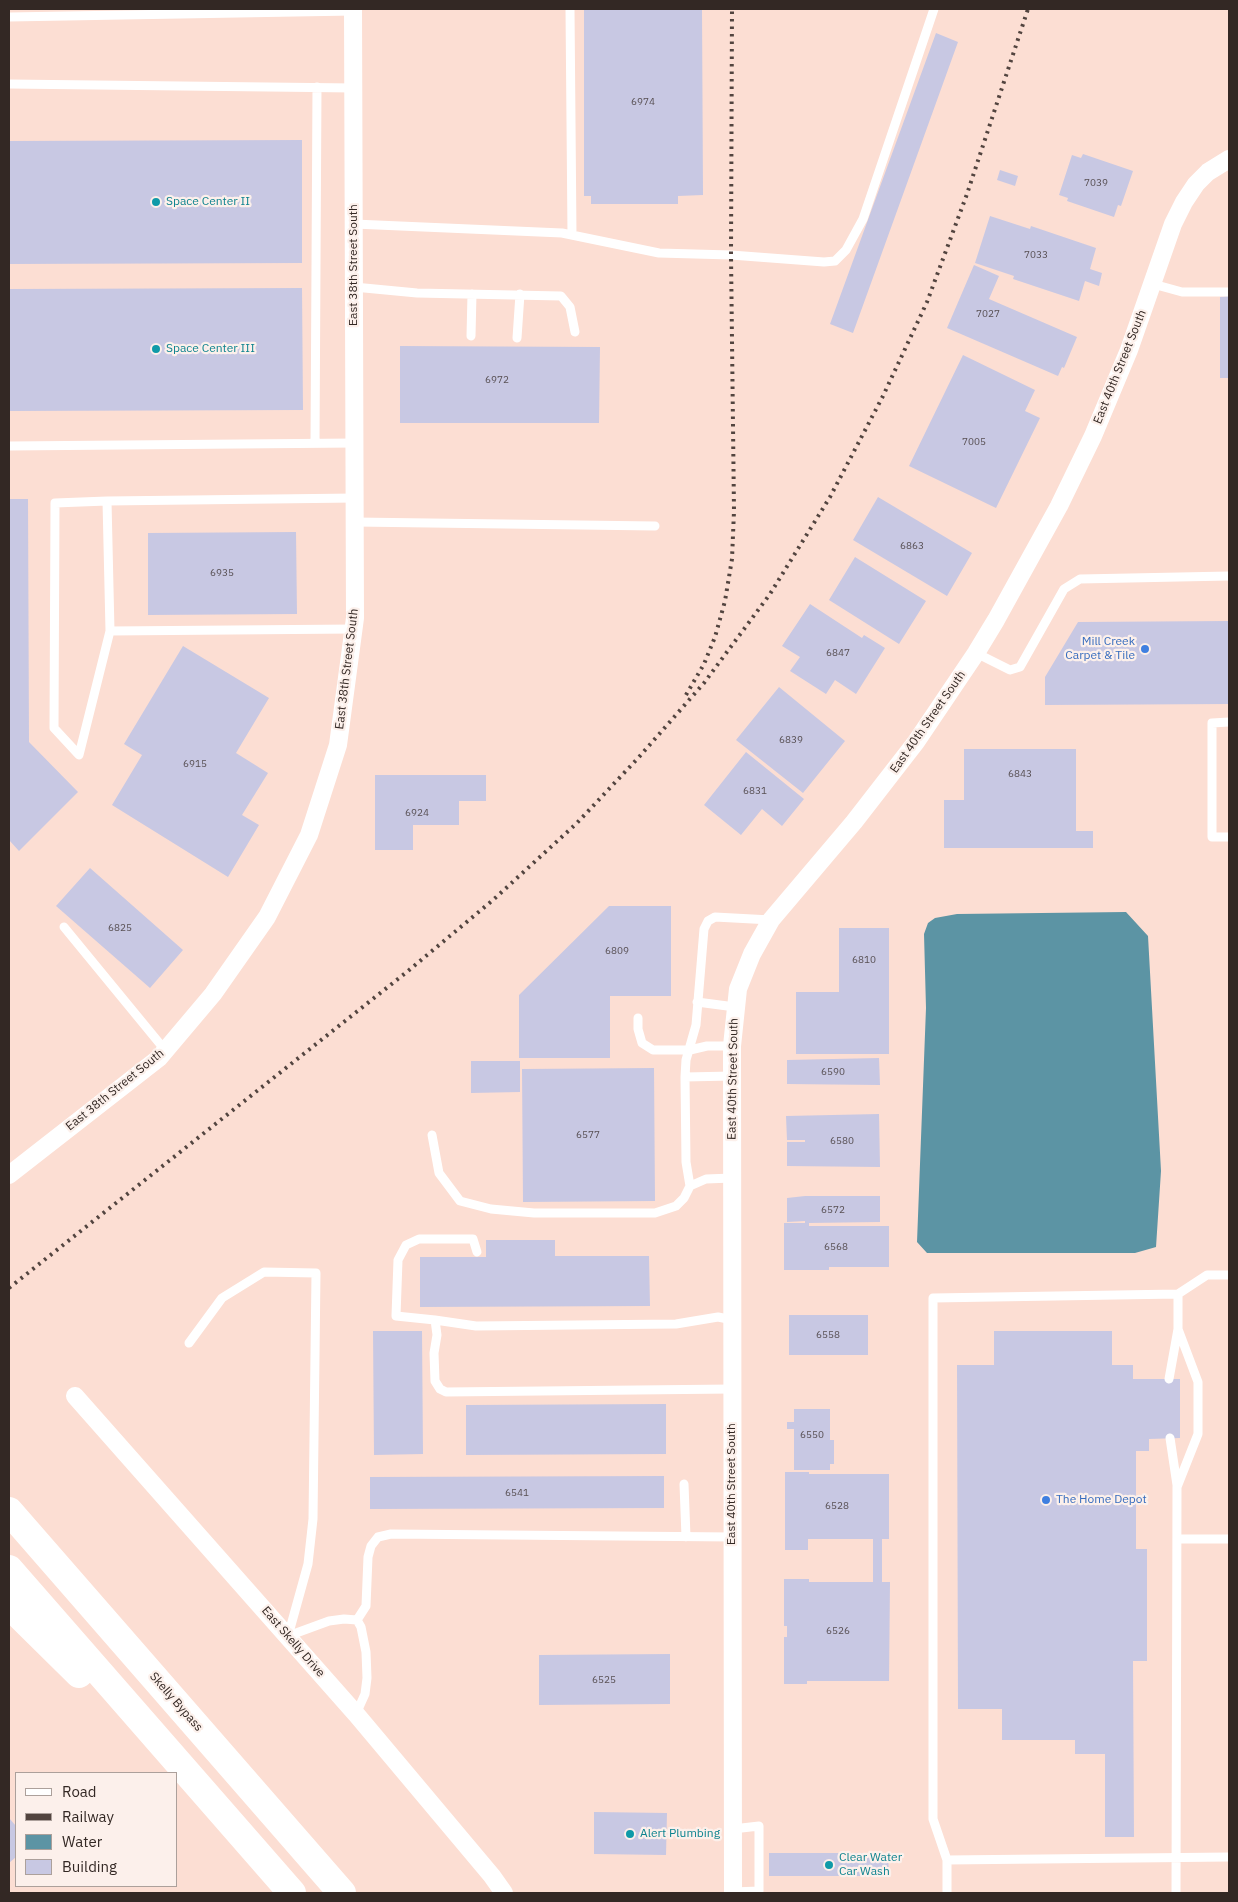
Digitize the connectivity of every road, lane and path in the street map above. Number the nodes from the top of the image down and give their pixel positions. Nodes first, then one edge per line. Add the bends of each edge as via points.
1 (570, 9) edge
2 (934, 9) edge
3 (353, 10) edge
4 (9, 17) edge
5 (9, 84) edge
6 (317, 87) junction
7 (354, 88) junction
8 (1229, 159) edge
9 (354, 224) junction
10 (572, 235) junction
11 (1153, 284) junction
12 (354, 287) junction
13 (1229, 292) edge
14 (472, 294) junction
15 (520, 294) junction
16 (575, 332) dead end
17 (471, 336) dead end
18 (517, 338) dead end
19 (315, 443) junction
20 (354, 443) junction
21 (9, 446) edge
22 (355, 498) junction
23 (107, 501) junction
24 (355, 522) junction
25 (655, 526) dead end
26 (1229, 576) edge
27 (354, 629) junction
28 (110, 631) junction
29 (976, 653) junction
30 (1229, 722) edge
31 (1229, 837) edge
32 (771, 920) junction
33 (64, 927) dead end
34 (697, 1002) junction
35 (735, 1007) junction
36 (638, 1018) dead end
37 (732, 1046) junction
38 (165, 1050) junction
39 (690, 1050) junction
40 (732, 1076) junction
41 (685, 1078) junction
42 (432, 1135) dead end
43 (9, 1174) edge
44 (732, 1178) junction
45 (690, 1186) junction
46 (477, 1252) dead end
47 (1229, 1275) edge
48 (1178, 1294) junction
49 (435, 1320) junction
50 (732, 1320) junction
51 (1178, 1329) junction
52 (188, 1343) dead end
53 (1169, 1379) dead end
54 (732, 1389) junction
55 (75, 1396) dead end
56 (1170, 1438) dead end
57 (684, 1484) dead end
58 (1177, 1487) junction
59 (9, 1511) edge
60 (686, 1537) junction
61 (732, 1538) junction
62 (1177, 1539) junction
63 (1229, 1539) edge
64 (9, 1569) edge
65 (9, 1605) edge
66 (357, 1620) junction
67 (288, 1636) junction
68 (356, 1714) junction
69 (177, 1772) edge
70 (178, 1773) edge
71 (734, 1829) junction
72 (250, 1844) junction
73 (1229, 1857) edge
74 (1176, 1858) junction
75 (947, 1860) junction
76 (734, 1892) edge
77 (761, 1892) edge
78 (292, 1893) edge
79 (342, 1893) edge
80 (504, 1893) edge
81 (947, 1893) edge
82 (1176, 1893) edge

1 - 10 lane
2 - 10 lane via 863,219 846,250 835,261 660,253
3 - 4 lane
3 - 7 street, East 38th Street South
5 - 6 lane
6 - 7 lane
6 - 19 lane
7 - 9 street, East 38th Street South
8 - 11 street, East 40th Street South via 1208,172 1184,202
9 - 10 lane
9 - 12 street, East 38th Street South
11 - 13 lane via 1182,292
11 - 29 street, East 40th Street South via 1116,382 1060,506
12 - 14 lane
12 - 20 street, East 38th Street South
14 - 15 lane
14 - 17 lane
15 - 16 lane via 561,296 570,308
15 - 18 lane
19 - 20 lane
19 - 21 lane
20 - 22 street, East 38th Street South
22 - 23 lane
22 - 24 street, East 38th Street South
23 - 28 lane
23 - 28 lane via 55,503 54,728 79,755
24 - 25 lane
24 - 27 street, East 38th Street South
26 - 29 lane via 1080,579 1064,589 1020,667 1010,670
27 - 28 lane
27 - 38 street, East 38th Street South via 338,745 309,835 267,917 213,994
29 - 32 street, East 40th Street South via 896,768
30 - 31 lane via 1212,723 1212,837
32 - 34 lane via 715,917 708,921 704,929
32 - 35 street, East 40th Street South via 752,954 738,989
33 - 38 lane
34 - 35 lane
34 - 39 lane
35 - 37 street, East 40th Street South
36 - 39 lane via 642,1043 653,1050
37 - 39 lane
37 - 40 street, East 40th Street South
38 - 43 street, East 38th Street South via 159,1058
39 - 41 lane
40 - 41 lane
40 - 44 street, East 40th Street South
41 - 45 lane via 686,1162
42 - 45 lane via 439,1173 460,1201 491,1209 534,1213 655,1213 676,1206
44 - 45 lane via 706,1179
44 - 50 street, East 40th Street South
46 - 49 lane via 473,1239 420,1239 406,1245 398,1260 396,1316
47 - 48 lane via 1207,1275
48 - 51 lane
48 - 75 lane via 933,1298 934,1819
49 - 50 lane via 476,1326 676,1324 718,1317
49 - 54 lane via 435,1381 446,1392
50 - 54 street, East 40th Street South
51 - 53 lane
51 - 58 lane via 1198,1382 1198,1434
52 - 67 lane via 222,1298 264,1272 316,1273 313,1519 308,1564
54 - 61 street, East 40th Street South
55 - 67 street, East Skelly Drive
56 - 58 lane
57 - 60 lane
58 - 62 lane
59 - 79 highway, Skelly Bypass
60 - 61 lane
60 - 66 lane via 391,1534 378,1537 368,1557 366,1606
61 - 71 street, East 40th Street South
62 - 63 lane
62 - 74 lane
64 - 72 highway
65 - 69 highway
66 - 67 lane via 329,1621
66 - 68 lane via 362,1627 367,1678 365,1694
67 - 68 street, East Skelly Drive
68 - 80 street, East Skelly Drive
70 - 72 highway
71 - 76 street, East 40th Street South
71 - 77 lane via 759,1826
72 - 78 highway
73 - 74 lane
74 - 75 lane
74 - 82 lane
75 - 81 lane
76 - 77 lane

